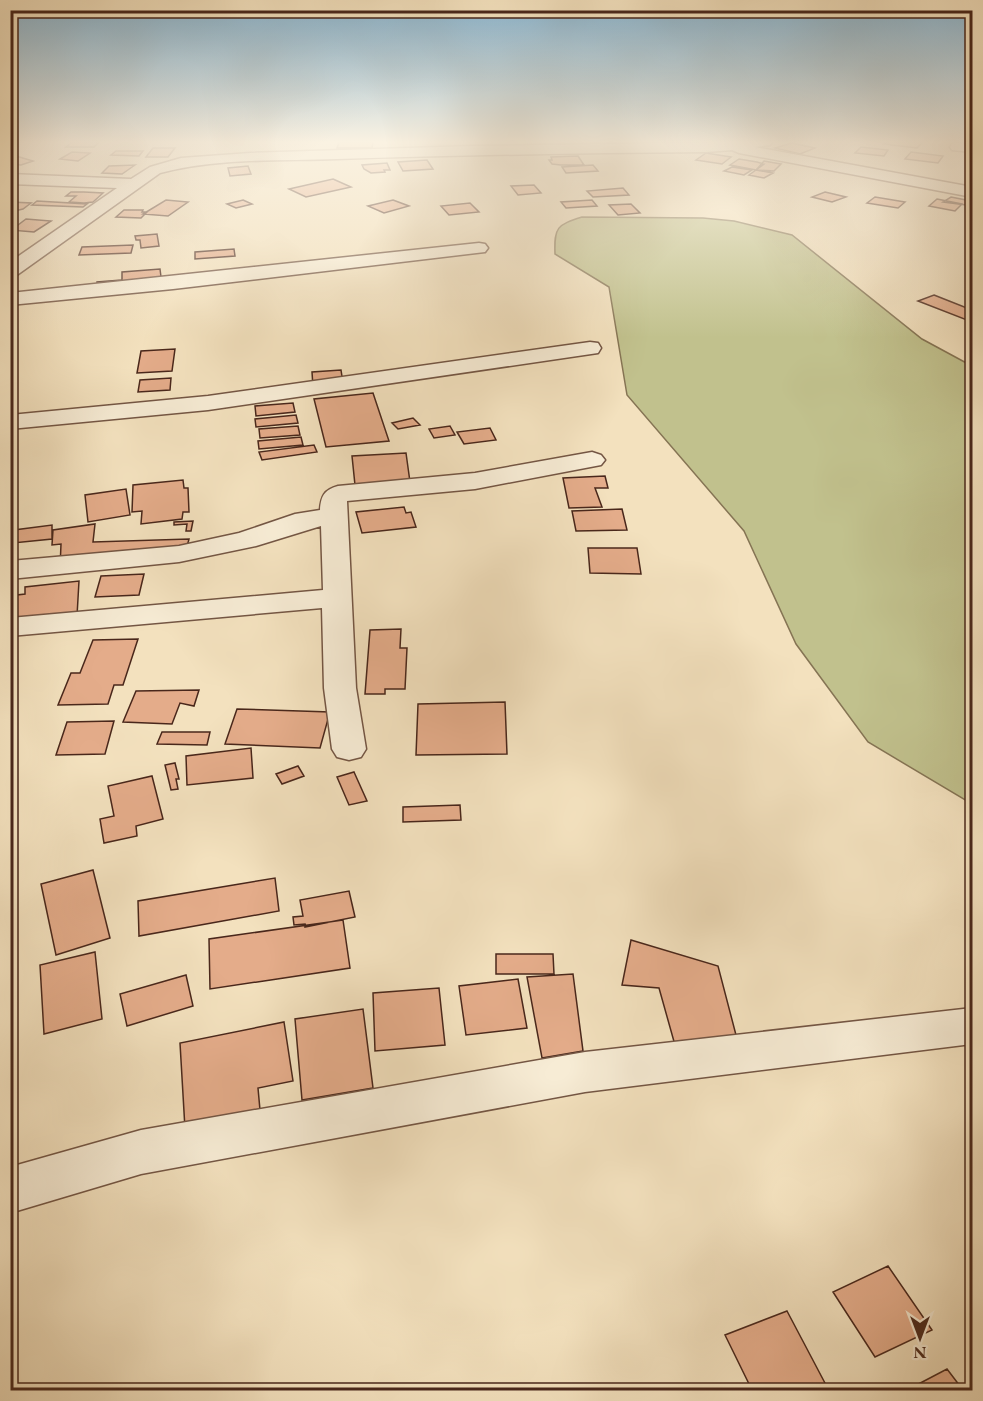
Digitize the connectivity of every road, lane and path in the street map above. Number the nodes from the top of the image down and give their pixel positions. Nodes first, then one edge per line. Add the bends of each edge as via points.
1 (103, 207) edge
2 (479, 248) dead end
3 (10, 272) edge
4 (10, 299) edge
5 (590, 348) dead end
6 (10, 422) edge
7 (592, 460) dead end
8 (333, 516) junction
9 (10, 570) edge
10 (337, 598) junction
11 (10, 627) edge
12 (349, 749) dead end
13 (972, 1026) edge
14 (10, 1190) edge

1 - 3 street
2 - 4 street
5 - 6 street via 208,403
7 - 8 street via 476,481 338,494 334,498
8 - 9 street via 179,554
8 - 10 street via 339,577
10 - 11 street
10 - 12 street via 340,688
13 - 14 street via 585,1072 141,1152

